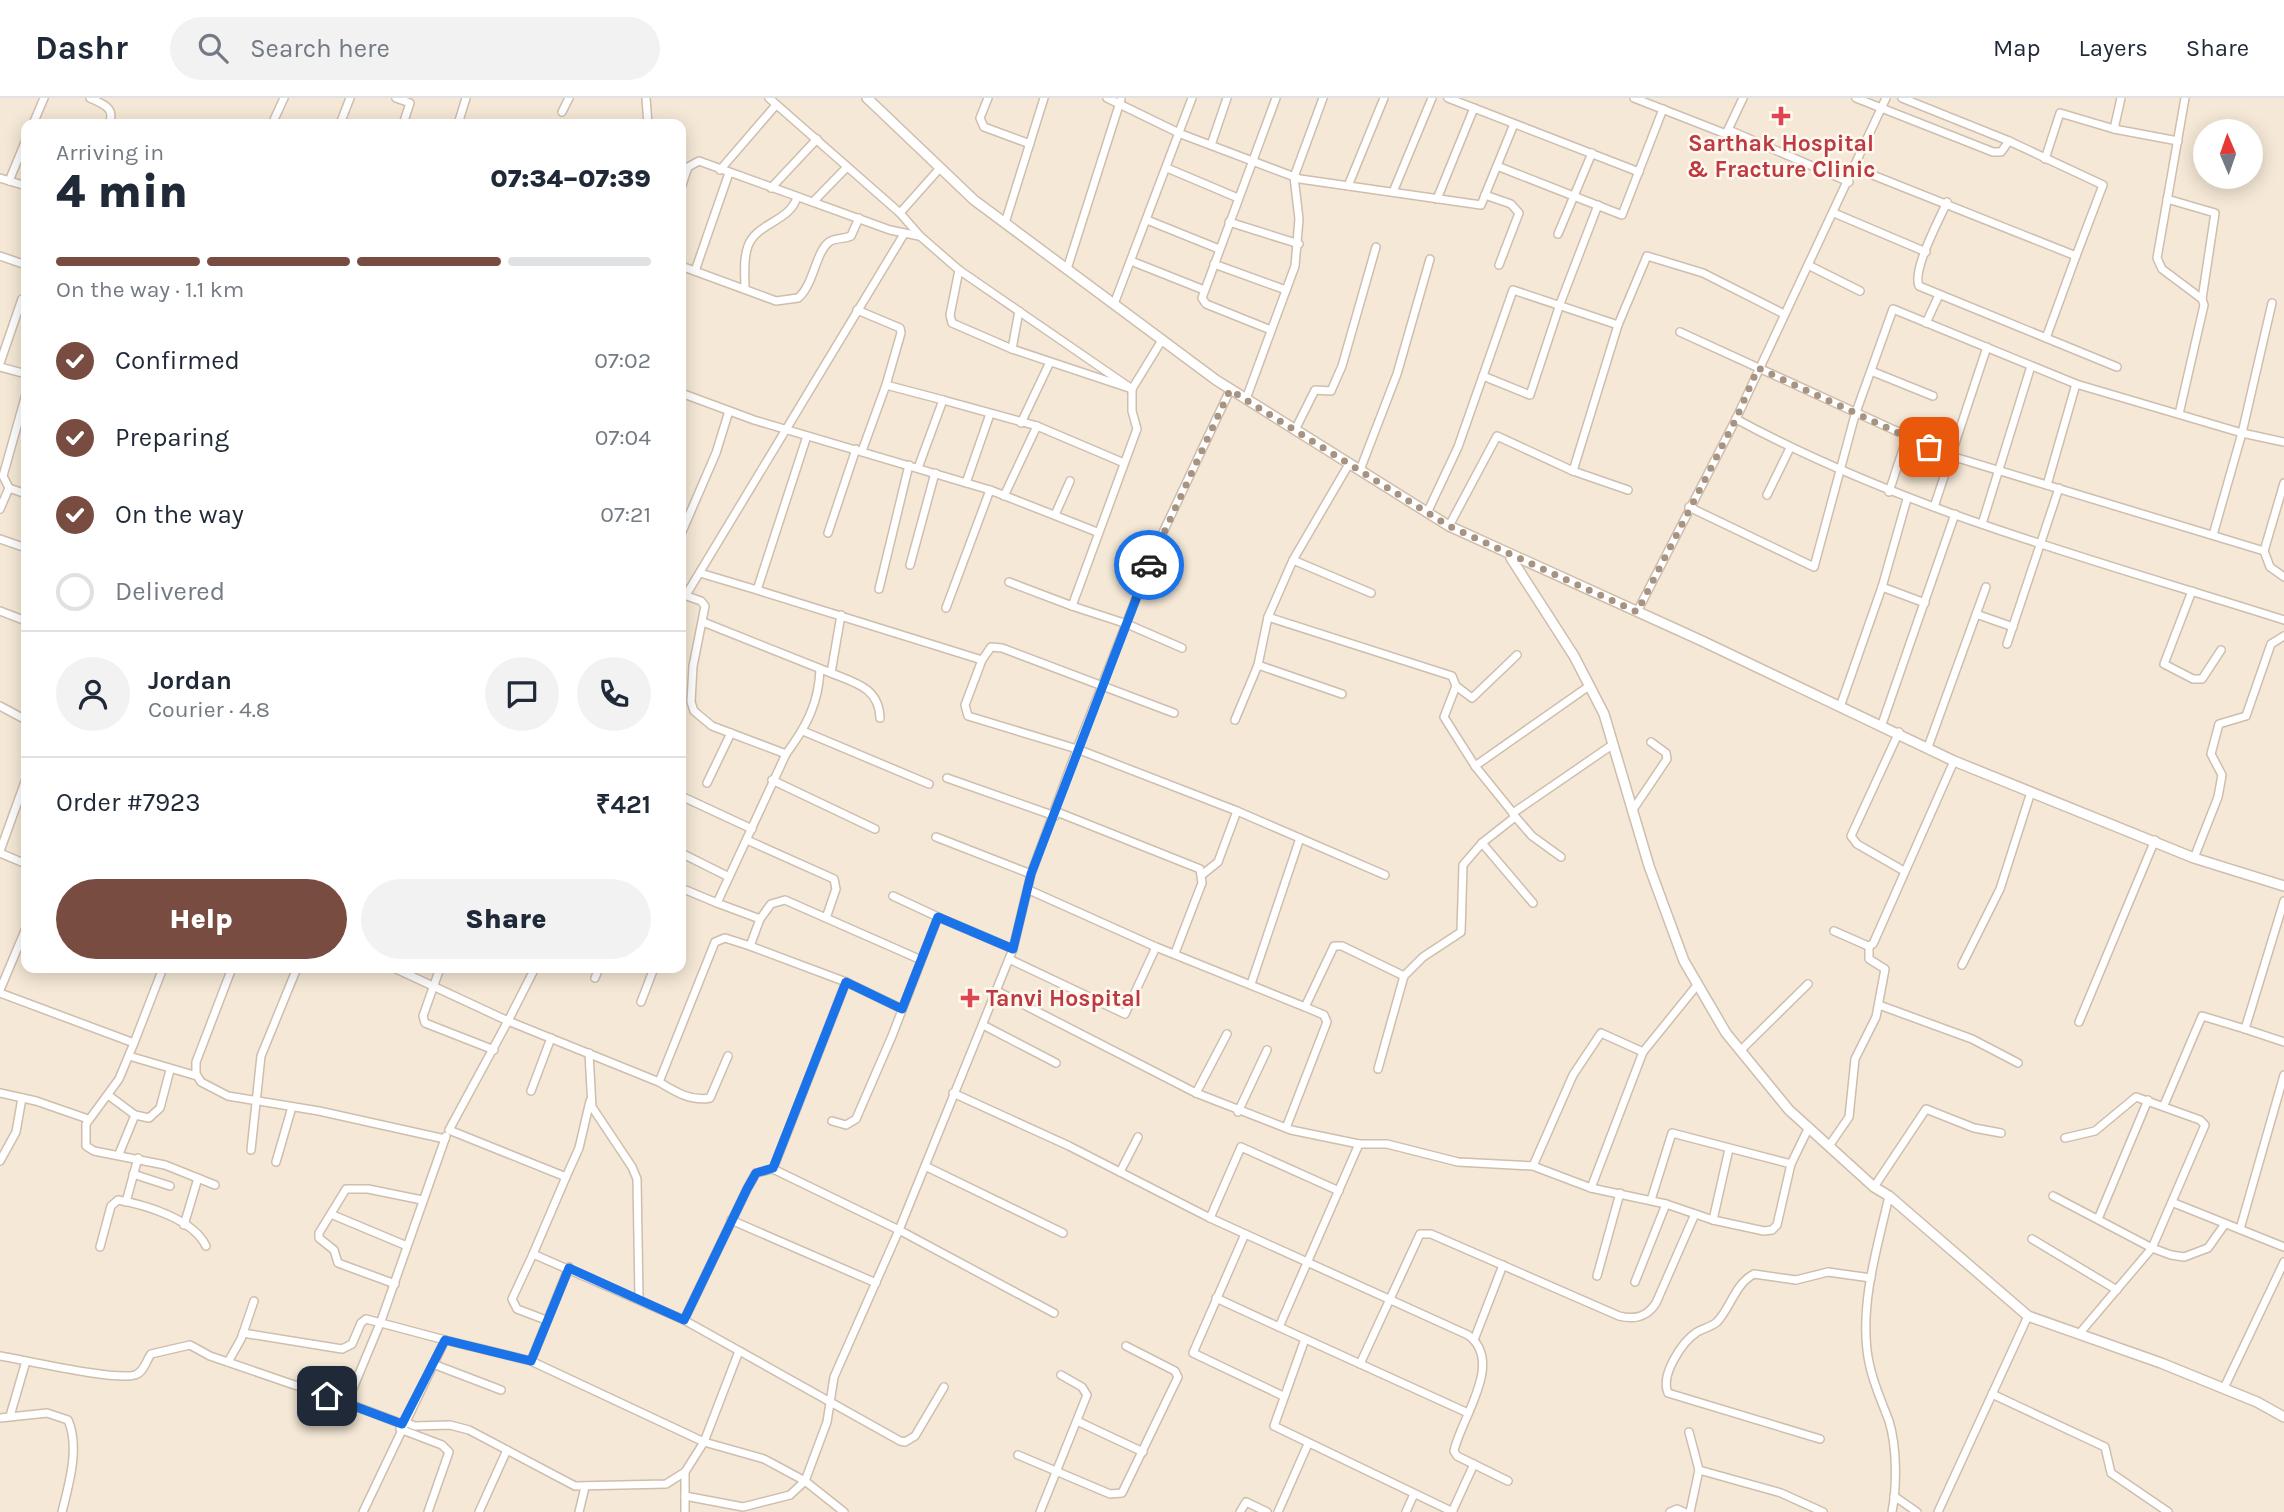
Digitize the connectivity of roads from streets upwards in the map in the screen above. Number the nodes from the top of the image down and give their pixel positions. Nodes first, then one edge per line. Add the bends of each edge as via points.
1 (44, 98) edge
2 (90, 98) edge
3 (284, 98) edge
4 (350, 98) edge
5 (396, 98) edge
6 (466, 98) edge
7 (569, 98) edge
8 (646, 98) edge
9 (769, 98) edge
10 (867, 98) edge
11 (988, 98) edge
12 (1044, 98) edge
13 (1107, 98) edge
14 (1192, 98) edge
15 (1227, 98) edge
16 (1276, 98) edge
17 (1323, 98) edge
18 (1384, 98) edge
19 (1432, 98) edge
20 (1448, 98) edge
21 (1634, 98) edge
22 (1743, 98) edge
23 (1856, 98) edge
24 (1886, 98) edge
25 (1902, 98) edge
26 (2121, 98) edge
27 (2185, 98) edge
28 (410, 100) edge
29 (1120, 100) edge
30 (776, 105) junction
31 (1474, 108) junction
32 (1881, 108) junction
33 (1663, 109) junction
34 (562, 112) dead end
35 (35, 119) edge
36 (110, 119) edge
37 (274, 119) edge
38 (342, 119) edge
39 (404, 119) edge
40 (460, 119) edge
41 (648, 119) edge
42 (1514, 124) junction
43 (2114, 129) junction
44 (1729, 130) junction
45 (1181, 134) junction
46 (817, 139) junction
47 (2009, 141) junction
48 (2178, 141) junction
49 (1030, 144) junction
50 (1211, 145) junction
51 (21, 152) edge
52 (1592, 153) junction
53 (2045, 159) junction
54 (1252, 161) junction
55 (1497, 166) junction
56 (847, 167) junction
57 (940, 168) junction
58 (1167, 168) junction
59 (1855, 168) junction
60 (720, 170) junction
61 (1639, 172) junction
62 (729, 173) junction
63 (686, 177) edge
64 (1294, 177) junction
65 (0, 178) edge
66 (9, 181) junction
67 (1849, 182) junction
68 (21, 185) edge
69 (1348, 186) junction
70 (771, 188) junction
71 (1394, 192) junction
72 (1485, 195) junction
73 (1574, 196) junction
74 (797, 197) junction
75 (1238, 198) junction
76 (1437, 199) junction
77 (2167, 199) junction
78 (813, 202) junction
79 (1947, 202) junction
80 (1598, 205) junction
81 (900, 213) junction
82 (1834, 213) junction
83 (859, 218) junction
84 (1147, 220) junction
85 (1229, 222) junction
86 (1005, 223) junction
87 (904, 234) junction
88 (1559, 234) dead end
89 (920, 236) junction
90 (1299, 244) junction
91 (1376, 247) dead end
92 (1219, 249) junction
93 (1926, 252) junction
94 (0, 256) edge
95 (2076, 256) junction
96 (1430, 259) dead end
97 (1131, 261) junction
98 (21, 263) edge
99 (1214, 264) junction
100 (1499, 265) dead end
101 (1808, 265) junction
102 (686, 268) edge
103 (1067, 269) junction
104 (959, 270) junction
105 (695, 271) junction
106 (745, 289) junction
107 (1204, 290) junction
108 (1286, 290) junction
109 (1860, 291) dead end
110 (1939, 295) junction
111 (2202, 299) junction
112 (21, 302) edge
113 (2272, 303) dead end
114 (1114, 304) junction
115 (1560, 304) junction
116 (857, 310) junction
117 (1019, 311) junction
118 (1784, 314) junction
119 (1926, 323) junction
120 (1618, 326) junction
121 (1271, 330) junction
122 (1680, 332) dead end
123 (2046, 338) junction
124 (1162, 340) junction
125 (1987, 347) junction
126 (1012, 349) junction
127 (1050, 362) junction
128 (0, 365) edge
129 (2031, 366) junction
130 (2117, 367) dead end
131 (1758, 368) junction
132 (1871, 371) junction
133 (21, 372) edge
134 (1483, 376) junction
135 (2076, 384) junction
136 (886, 385) junction
137 (1132, 389) junction
138 (1230, 390) junction
139 (686, 395) edge
140 (1933, 396) dead end
141 (1246, 399) junction
142 (943, 400) junction
143 (729, 411) junction
144 (21, 412) edge
145 (990, 414) junction
146 (2179, 414) junction
147 (1855, 415) junction
148 (1736, 419) junction
149 (1021, 423) junction
150 (1037, 426) junction
151 (785, 429) junction
152 (1294, 430) junction
153 (2242, 433) junction
154 (807, 436) junction
155 (1907, 437) junction
156 (2284, 442) edge
157 (1790, 448) junction
158 (859, 450) junction
159 (1951, 456) junction
160 (1124, 463) junction
161 (1349, 464) junction
162 (909, 465) junction
163 (918, 468) junction
164 (1360, 470) junction
165 (1573, 471) junction
166 (1838, 471) junction
167 (2000, 471) junction
168 (935, 473) junction
169 (1070, 481) dead end
170 (967, 483) junction
171 (2284, 483) edge
172 (2047, 485) junction
173 (9, 488) junction
174 (2059, 488) junction
175 (990, 490) junction
176 (1628, 490) dead end
177 (21, 492) edge
178 (1889, 492) junction
179 (1767, 495) dead end
180 (1004, 496) junction
181 (1907, 499) junction
182 (1689, 507) junction
183 (1934, 507) junction
184 (0, 509) edge
185 (1427, 513) junction
186 (1955, 514) junction
187 (1055, 515) junction
188 (686, 522) edge
189 (1982, 523) junction
190 (1449, 526) junction
191 (1097, 532) junction
192 (828, 533) dead end
193 (2213, 536) junction
194 (0, 539) edge
195 (2042, 543) junction
196 (21, 546) edge
197 (2264, 551) junction
198 (1510, 556) junction
199 (1293, 560) junction
200 (909, 565) dead end
201 (700, 573) junction
202 (2284, 577) edge
203 (1009, 582) dead end
204 (1882, 587) junction
205 (1986, 587) dead end
206 (879, 589) dead end
207 (757, 590) junction
208 (2192, 591) junction
209 (686, 592) edge
210 (1371, 593) dead end
211 (686, 596) edge
212 (1925, 603) junction
213 (1072, 606) junction
214 (946, 608) dead end
215 (0, 611) edge
216 (1637, 612) junction
217 (1976, 614) junction
218 (841, 615) junction
219 (1268, 617) junction
220 (21, 619) edge
221 (2284, 620) edge
222 (703, 622) junction
223 (1127, 624) junction
224 (2013, 627) junction
225 (2284, 636) edge
226 (2007, 644) dead end
227 (1182, 648) dead end
228 (2221, 650) dead end
229 (1517, 656) dead end
230 (982, 660) junction
231 (1258, 666) junction
232 (820, 669) junction
233 (831, 673) junction
234 (1102, 685) junction
235 (1456, 686) junction
236 (1589, 686) junction
237 (1342, 694) dead end
238 (0, 706) edge
239 (1840, 707) junction
240 (1174, 713) dead end
241 (21, 717) edge
242 (880, 718) dead end
243 (1235, 720) dead end
244 (1882, 724) junction
245 (803, 731) junction
246 (1899, 732) junction
247 (731, 733) junction
248 (1651, 742) dead end
249 (1612, 745) junction
250 (1928, 747) junction
251 (1076, 750) junction
252 (786, 754) junction
253 (1954, 761) junction
254 (1475, 766) junction
255 (947, 778) dead end
256 (772, 780) junction
257 (707, 783) dead end
258 (929, 784) dead end
259 (2031, 792) junction
260 (21, 793) edge
261 (686, 798) edge
262 (1237, 811) junction
263 (1632, 811) junction
264 (1056, 814) junction
265 (1514, 815) junction
266 (752, 829) junction
267 (875, 829) dead end
268 (936, 837) dead end
269 (1300, 838) junction
270 (747, 840) junction
271 (2155, 840) junction
272 (1482, 843) junction
273 (0, 852) edge
274 (686, 856) edge
275 (1561, 857) dead end
276 (2194, 858) junction
277 (21, 862) edge
278 (1904, 871) junction
279 (1031, 874) junction
280 (1203, 874) junction
281 (1385, 875) dead end
282 (729, 877) junction
283 (2284, 886) edge
284 (686, 890) edge
285 (1029, 890) junction
286 (893, 896) dead end
287 (2284, 901) edge
288 (717, 903) junction
289 (1533, 903) dead end
290 (938, 917) junction
291 (826, 918) junction
292 (760, 919) junction
293 (1834, 931) dead end
294 (21, 940) edge
295 (750, 946) junction
296 (1869, 946) junction
297 (1156, 947) junction
298 (1013, 949) junction
299 (1175, 953) junction
300 (919, 959) junction
301 (1009, 959) junction
302 (1962, 965) dead end
303 (161, 973) edge
304 (230, 973) edge
305 (296, 973) edge
306 (406, 973) edge
307 (438, 973) edge
308 (532, 973) edge
309 (597, 973) edge
310 (652, 973) edge
311 (1404, 976) junction
312 (595, 978) dead end
313 (846, 982) junction
314 (1251, 984) junction
315 (1698, 984) junction
316 (1808, 984) dead end
317 (434, 985) junction
318 (997, 991) junction
319 (0, 992) edge
320 (641, 1002) dead end
321 (1879, 1005) junction
322 (1305, 1007) junction
323 (902, 1009) junction
324 (508, 1021) junction
325 (2079, 1022) dead end
326 (983, 1026) junction
327 (2245, 1029) junction
328 (1227, 1034) dead end
329 (551, 1038) junction
330 (2284, 1042) edge
331 (134, 1043) junction
332 (494, 1050) junction
333 (1267, 1050) dead end
334 (1741, 1051) junction
335 (1643, 1052) junction
336 (589, 1053) junction
337 (128, 1056) junction
338 (728, 1056) dead end
339 (1056, 1063) dead end
340 (2018, 1063) dead end
341 (1378, 1069) dead end
342 (170, 1070) junction
343 (2284, 1075) edge
344 (197, 1076) junction
345 (659, 1082) junction
346 (531, 1091) dead end
347 (0, 1093) edge
348 (953, 1093) junction
349 (1196, 1093) junction
350 (108, 1096) junction
351 (22, 1098) junction
352 (2148, 1100) junction
353 (590, 1101) junction
354 (2281, 1101) edge
355 (255, 1102) junction
356 (2164, 1105) junction
357 (292, 1107) junction
358 (1238, 1112) junction
359 (135, 1115) junction
360 (88, 1119) junction
361 (832, 1121) dead end
362 (1809, 1127) junction
363 (1286, 1128) junction
364 (449, 1130) junction
365 (2001, 1133) dead end
366 (1138, 1137) dead end
367 (2066, 1138) dead end
368 (444, 1139) junction
369 (1359, 1144) junction
370 (1829, 1146) junction
371 (1729, 1149) junction
372 (251, 1150) dead end
373 (119, 1154) junction
374 (138, 1158) junction
375 (0, 1161) edge
376 (276, 1163) dead end
377 (1791, 1164) junction
378 (925, 1166) junction
379 (1533, 1166) junction
380 (773, 1168) junction
381 (1120, 1172) junction
382 (133, 1174) junction
383 (566, 1177) junction
384 (198, 1178) junction
385 (215, 1185) dead end
386 (170, 1186) dead end
387 (1874, 1187) junction
388 (1591, 1188) junction
389 (1339, 1191) junction
390 (1620, 1193) junction
391 (1889, 1196) junction
392 (2053, 1196) dead end
393 (422, 1200) junction
394 (1651, 1200) junction
395 (126, 1202) junction
396 (2174, 1203) junction
397 (1666, 1204) junction
398 (1695, 1214) junction
399 (333, 1215) junction
400 (1210, 1218) junction
401 (731, 1220) junction
402 (1713, 1220) junction
403 (2098, 1220) junction
404 (2225, 1224) junction
405 (184, 1225) junction
406 (2240, 1229) junction
407 (899, 1230) junction
408 (1063, 1233) dead end
409 (1245, 1234) junction
410 (2032, 1239) dead end
411 (206, 1246) dead end
412 (407, 1246) junction
413 (100, 1247) dead end
414 (2284, 1247) edge
415 (2152, 1248) junction
416 (533, 1254) junction
417 (1307, 1262) junction
418 (1503, 1265) junction
419 (2281, 1267) edge
420 (569, 1268) junction
421 (1597, 1276) dead end
422 (1871, 1278) junction
423 (1635, 1282) dead end
424 (876, 1283) junction
425 (394, 1284) junction
426 (2117, 1290) junction
427 (639, 1298) junction
428 (1216, 1298) junction
429 (1389, 1299) junction
430 (254, 1301) dead end
431 (1054, 1313) dead end
432 (2028, 1316) junction
433 (546, 1320) junction
434 (684, 1320) junction
435 (381, 1321) junction
436 (1279, 1327) junction
437 (243, 1333) junction
438 (2079, 1334) junction
439 (1305, 1339) junction
440 (445, 1340) junction
441 (1474, 1340) junction
442 (1126, 1346) dead end
443 (738, 1351) junction
444 (0, 1356) edge
445 (26, 1361) junction
446 (531, 1361) junction
447 (228, 1363) junction
448 (433, 1364) junction
449 (1360, 1364) junction
450 (1060, 1375) dead end
451 (944, 1387) dead end
452 (2224, 1388) junction
453 (501, 1390) dead end
454 (1992, 1394) junction
455 (1283, 1396) junction
456 (829, 1402) junction
457 (347, 1403) junction
458 (1468, 1413) junction
459 (10, 1416) junction
460 (2284, 1417) edge
461 (0, 1418) edge
462 (1077, 1421) junction
463 (402, 1425) junction
464 (1689, 1432) dead end
465 (1820, 1439) dead end
466 (704, 1442) junction
467 (1308, 1444) junction
468 (506, 1450) junction
469 (1143, 1452) junction
470 (1018, 1455) dead end
471 (1474, 1464) junction
472 (1057, 1470) junction
473 (1699, 1470) junction
474 (685, 1472) junction
475 (805, 1481) junction
476 (1508, 1481) dead end
477 (585, 1487) junction
478 (1414, 1494) junction
479 (685, 1496) junction
480 (1894, 1496) junction
481 (62, 1512) edge
482 (363, 1512) edge
483 (428, 1512) edge
484 (479, 1512) edge
485 (579, 1512) edge
486 (685, 1512) edge
487 (844, 1512) edge
488 (1040, 1512) edge
489 (1240, 1512) edge
490 (1267, 1512) edge
491 (1278, 1512) edge
492 (1406, 1512) edge
493 (1453, 1512) edge
494 (1670, 1512) edge
495 (1684, 1512) edge
496 (1690, 1512) edge
497 (1823, 1512) edge
498 (1892, 1512) edge
499 (1917, 1512) edge
500 (1938, 1512) edge
501 (2168, 1512) edge

1 - 35 street
2 - 36 street via 108,106
3 - 37 street
4 - 38 street
5 - 28 street
6 - 40 street
7 - 34 street
8 - 41 street
9 - 30 street
10 - 57 street
11 - 49 street via 980,118 984,127
12 - 49 street
13 - 29 street
14 - 45 street
15 - 50 street
16 - 54 street
17 - 64 street
18 - 69 street
19 - 71 street
20 - 31 street
21 - 33 street
22 - 44 street
23 - 32 street
24 - 32 street
25 - 47 street
26 - 43 street
27 - 48 street
28 - 39 street
29 - 45 street
29 - 103 street
30 - 46 street
30 - 60 street
31 - 42 street
31 - 76 street
32 - 47 street via 1993,152 2001,152
32 - 59 street
33 - 44 street via 1726,134
33 - 61 street
42 - 52 street
42 - 55 street
43 - 48 street
43 - 53 street via 2060,113
44 - 67 street
45 - 50 street
45 - 58 street
46 - 56 street
46 - 70 street
47 - 53 street
48 - 77 street
49 - 86 street
50 - 54 street
51 - 66 street
52 - 61 street
52 - 73 street
53 - 95 street via 2103,185
54 - 64 street
54 - 75 street
55 - 72 street
55 - 73 street
56 - 78 street
56 - 81 street
57 - 81 street
57 - 86 street
58 - 75 street
58 - 84 street
59 - 67 street
59 - 79 street
60 - 62 street
60 - 63 street via 699,161 692,163
61 - 80 street via 1622,215
62 - 70 street
62 - 105 street
64 - 69 street
64 - 90 street
65 - 66 street
66 - 68 street
67 - 82 street
69 - 71 street
70 - 74 street
71 - 76 street
72 - 76 street via 1481,205
72 - 100 street via 1511,204 1519,213
73 - 80 street
73 - 88 street
74 - 78 street
74 - 106 street via 788,213 750,242
75 - 85 street
77 - 111 street via 2157,261
77 - 111 street via 2215,213
78 - 83 street
79 - 93 street
79 - 95 street
80 - 115 street
81 - 89 street
82 - 93 street
82 - 101 street
83 - 87 street
83 - 106 street via 855,234 825,246 798,298 776,301
84 - 92 street
84 - 97 street
85 - 90 street
85 - 92 street
86 - 103 street
87 - 89 street
87 - 116 street
89 - 104 street
90 - 108 street
91 - 152 street via 1331,391 1315,390
92 - 99 street
93 - 110 street via 1917,283
94 - 98 street
95 - 123 street
96 - 164 street via 1393,386
97 - 107 street
97 - 114 street
99 - 107 street
99 - 108 street
101 - 109 street
101 - 118 street
102 - 105 street
103 - 114 street
104 - 117 street
104 - 126 street via 952,323
105 - 106 street
107 - 121 street via 1204,303
108 - 121 street
110 - 119 street
110 - 123 street
111 - 146 street via 2204,309
112 - 128 street
113 - 153 street
114 - 124 street
115 - 120 street
115 - 134 street via 1513,290
115 - 134 street via 1530,395
116 - 136 street via 900,328
116 - 151 street
117 - 126 street
117 - 137 street
118 - 120 street via 1703,274 1647,256
118 - 131 street
119 - 125 street
119 - 132 street via 1893,309
120 - 165 street
121 - 141 street
122 - 131 street
123 - 130 street
124 - 137 street
124 - 138 street
125 - 129 street
125 - 159 street
126 - 127 street
127 - 137 street
127 - 149 street
128 - 133 street
129 - 135 street
129 - 167 street
131 - 147 street
131 - 148 street
132 - 140 street
132 - 147 street
134 - 185 street via 1458,447
135 - 146 street
135 - 172 street
136 - 142 street
136 - 158 street
137 - 160 street via 1137,429
138 - 141 street
138 - 223 street via 1157,545
139 - 143 street
141 - 152 street
142 - 145 street
142 - 163 street
143 - 151 street
143 - 188 street
144 - 173 street via 3,476
145 - 149 street
145 - 170 street
146 - 153 street
147 - 155 street
147 - 166 street
148 - 157 street
148 - 182 street
149 - 150 street
150 - 160 street
150 - 180 street
151 - 154 street
151 - 201 street
152 - 161 street
153 - 156 street
153 - 193 street
154 - 158 street
154 - 207 street
155 - 159 street
155 - 178 street
157 - 166 street
157 - 179 street
158 - 162 street
158 - 192 street
159 - 167 street
159 - 183 street
160 - 191 street
161 - 164 street
161 - 199 street
162 - 163 street
162 - 206 street
163 - 168 street
164 - 185 street
165 - 176 street
165 - 190 street via 1497,436
166 - 178 street
166 - 182 street via 1814,567
167 - 172 street
167 - 189 street
168 - 170 street
168 - 200 street
169 - 187 street
170 - 175 street
171 - 197 street
172 - 174 street
173 - 177 street
173 - 184 street
174 - 193 street
174 - 195 street
175 - 180 street
175 - 214 street
178 - 181 street
180 - 187 street
181 - 183 street
181 - 204 street
182 - 216 street
183 - 186 street
185 - 190 street
186 - 189 street
186 - 212 street
187 - 191 street
189 - 195 street
190 - 198 street
191 - 213 street
193 - 197 street
194 - 196 street
195 - 208 street
195 - 224 street
197 - 202 street via 2270,567
198 - 216 street
198 - 236 street
199 - 210 street
199 - 219 street
201 - 207 street
201 - 209 street
203 - 213 street
204 - 212 street
204 - 239 street
205 - 217 street
207 - 218 street
208 - 221 street
208 - 228 street via 2164,664 2202,679
211 - 222 street via 705,607
212 - 244 street
213 - 223 street
215 - 220 street
216 - 239 street
217 - 224 street
217 - 250 street
218 - 230 street
218 - 233 street
219 - 231 street
219 - 235 street via 1452,676
222 - 232 street
222 - 247 street via 691,702 701,719
223 - 227 street
223 - 234 street
224 - 226 street
225 - 276 street via 2271,644 2246,716 2220,724 2211,754 2222,775 2218,797
229 - 235 street via 1472,698
230 - 234 street via 987,650 996,647
230 - 251 street via 965,705 968,716
231 - 237 street
231 - 243 street
232 - 233 street
232 - 245 street via 817,701
233 - 242 street via 872,692 880,706
234 - 240 street
234 - 251 street
235 - 254 street via 1444,717
236 - 249 street via 1604,714
236 - 254 street
238 - 241 street
239 - 244 street
244 - 246 street
245 - 252 street
245 - 258 street
246 - 250 street
246 - 278 street via 1851,835 1857,844
247 - 252 street
247 - 257 street
248 - 263 street via 1666,753 1667,760
249 - 263 street
249 - 265 street
250 - 253 street
251 - 262 street
251 - 264 street
252 - 256 street
253 - 259 street
253 - 278 street
254 - 265 street
255 - 264 street
256 - 266 street
256 - 267 street
259 - 271 street
259 - 302 street via 2000,890
260 - 273 street
261 - 266 street
262 - 269 street
262 - 280 street via 1218,862
263 - 315 street via 1684,961
264 - 279 street
264 - 280 street via 1196,866
265 - 272 street
265 - 275 street via 1532,836
266 - 270 street
268 - 279 street
269 - 281 street
269 - 314 street
270 - 282 street
270 - 291 street via 834,879 836,889
271 - 276 street
271 - 325 street
272 - 289 street
272 - 311 street via 1463,865 1461,932
273 - 277 street
274 - 282 street
276 - 283 street
278 - 296 street
279 - 285 street
280 - 299 street
282 - 288 street
284 - 288 street
285 - 297 street
285 - 298 street
286 - 290 street
287 - 327 street
288 - 292 street
290 - 298 street
290 - 300 street
291 - 292 street via 785,900 771,904
291 - 300 street
292 - 295 street
293 - 296 street
294 - 319 street
295 - 313 street
295 - 345 street via 725,938 715,942
296 - 321 street via 1869,959 1885,970
297 - 299 street
297 - 301 street via 1125,1014
298 - 301 street
299 - 314 street
300 - 323 street
301 - 318 street
303 - 331 street
304 - 344 street via 196,1062
305 - 355 street via 261,1056
306 - 317 street
307 - 317 street
308 - 324 street
309 - 312 street
310 - 320 street
311 - 322 street via 1334,946
311 - 341 street
313 - 323 street
313 - 380 street
314 - 322 street
315 - 334 street
315 - 335 street
316 - 334 street
317 - 324 street
317 - 332 street via 423,1016 425,1023
318 - 326 street
318 - 349 street
319 - 331 street
321 - 340 street via 1972,1039
321 - 370 street via 1855,1059 1849,1117
322 - 363 street via 1324,1015 1327,1022
323 - 361 street via 856,1119 846,1125
324 - 329 street
324 - 332 street
326 - 339 street
326 - 348 street
327 - 330 street
327 - 356 street via 2202,1016
328 - 349 street
329 - 336 street
329 - 346 street
331 - 337 street
332 - 364 street
333 - 358 street
334 - 362 street via 1789,1110
335 - 379 street via 1601,1033 1573,1075
335 - 388 street
336 - 345 street
336 - 353 street
337 - 342 street
337 - 350 street
338 - 345 street via 710,1098 681,1095
342 - 344 street
342 - 359 street via 156,1113 149,1118
343 - 354 street
344 - 355 street via 210,1088
347 - 351 street
348 - 378 street
348 - 381 street
349 - 358 street
350 - 359 street
350 - 360 street
351 - 360 street
351 - 375 street via 16,1132
352 - 356 street
352 - 367 street via 2135,1097 2095,1131
352 - 403 street
353 - 383 street via 579,1148
353 - 427 street via 637,1179
354 - 406 street
355 - 357 street
355 - 372 street
356 - 396 street via 2206,1125
357 - 368 street
357 - 376 street
358 - 363 street
359 - 373 street
360 - 373 street via 86,1146
362 - 370 street
362 - 377 street
363 - 369 street
364 - 368 street
364 - 383 street
365 - 387 street via 1926,1109
366 - 381 street
368 - 393 street
369 - 379 street via 1387,1144 1458,1162
369 - 389 street
370 - 387 street
371 - 377 street
371 - 394 street via 1672,1133
371 - 402 street
373 - 374 street
374 - 382 street
374 - 384 street
377 - 402 street via 1775,1228 1764,1231
378 - 407 street
378 - 408 street
379 - 388 street
380 - 401 street via 756,1173
380 - 407 street
381 - 400 street
382 - 386 street
382 - 395 street
383 - 416 street
384 - 385 street
384 - 405 street
387 - 391 street
388 - 390 street
389 - 400 street via 1241,1147
389 - 417 street
390 - 394 street
390 - 421 street
391 - 422 street
391 - 432 street
392 - 403 street
393 - 399 street via 352,1188 341,1193
393 - 412 street
394 - 397 street
395 - 405 street
395 - 413 street via 118,1200 111,1206
396 - 404 street
396 - 415 street
397 - 398 street
397 - 423 street
398 - 402 street
398 - 418 street via 1656,1303 1639,1317 1619,1316
399 - 412 street
399 - 425 street via 318,1236 334,1250 338,1263
400 - 409 street
401 - 424 street
401 - 434 street
403 - 415 street
404 - 406 street
404 - 415 street via 2213,1245 2201,1252 2178,1256
405 - 411 street via 201,1236
406 - 414 street
407 - 424 street
407 - 431 street
409 - 417 street
409 - 428 street
410 - 426 street
412 - 425 street
415 - 426 street
416 - 420 street
416 - 433 street via 512,1299 517,1309
417 - 429 street
417 - 436 street
418 - 429 street via 1423,1233
418 - 441 street
419 - 452 street
420 - 427 street
420 - 433 street
422 - 465 street via 1828,1272 1800,1280 1754,1274 1718,1321 1694,1334 1670,1367 1668,1393
422 - 480 street via 1866,1347 1889,1423
424 - 456 street via 834,1377
425 - 435 street
426 - 438 street
427 - 434 street
428 - 436 street
428 - 455 street via 1193,1353
429 - 441 street
429 - 449 street
430 - 437 street
432 - 438 street
432 - 454 street
433 - 446 street
434 - 443 street
435 - 437 street via 364,1320 352,1344 342,1349
435 - 440 street
435 - 457 street
436 - 439 street
437 - 447 street
438 - 452 street
439 - 449 street
439 - 455 street
440 - 446 street
440 - 448 street
441 - 458 street via 1480,1352 1481,1376
442 - 469 street via 1178,1377
443 - 456 street
443 - 466 street
444 - 445 street
445 - 447 street via 128,1376 140,1371 151,1354 190,1345
445 - 459 street
446 - 466 street
447 - 457 street
448 - 453 street
448 - 463 street
449 - 458 street
450 - 462 street via 1086,1392
451 - 456 street via 915,1436 905,1442
452 - 460 street
454 - 500 street
454 - 501 street via 2105,1447 2111,1473
455 - 467 street via 1274,1426
456 - 475 street via 827,1422
457 - 463 street
458 - 471 street via 1454,1451
459 - 461 street
459 - 481 street via 47,1413 68,1420 71,1472
462 - 469 street
462 - 472 street
463 - 468 street via 461,1427
463 - 482 street
463 - 483 street via 449,1452
464 - 473 street
466 - 474 street
466 - 475 street via 764,1460
467 - 478 street
467 - 491 street
468 - 477 street via 564,1482
468 - 484 street
469 - 472 street via 1117,1496
470 - 472 street
471 - 476 street
471 - 493 street
472 - 488 street
473 - 496 street
473 - 497 street via 1781,1493
474 - 477 street via 666,1484
474 - 479 street
475 - 479 street via 790,1495 743,1507
475 - 487 street
477 - 485 street
478 - 492 street
478 - 493 street
479 - 486 street
480 - 498 street
480 - 499 street
489 - 490 street via 1246,1502
494 - 495 street

